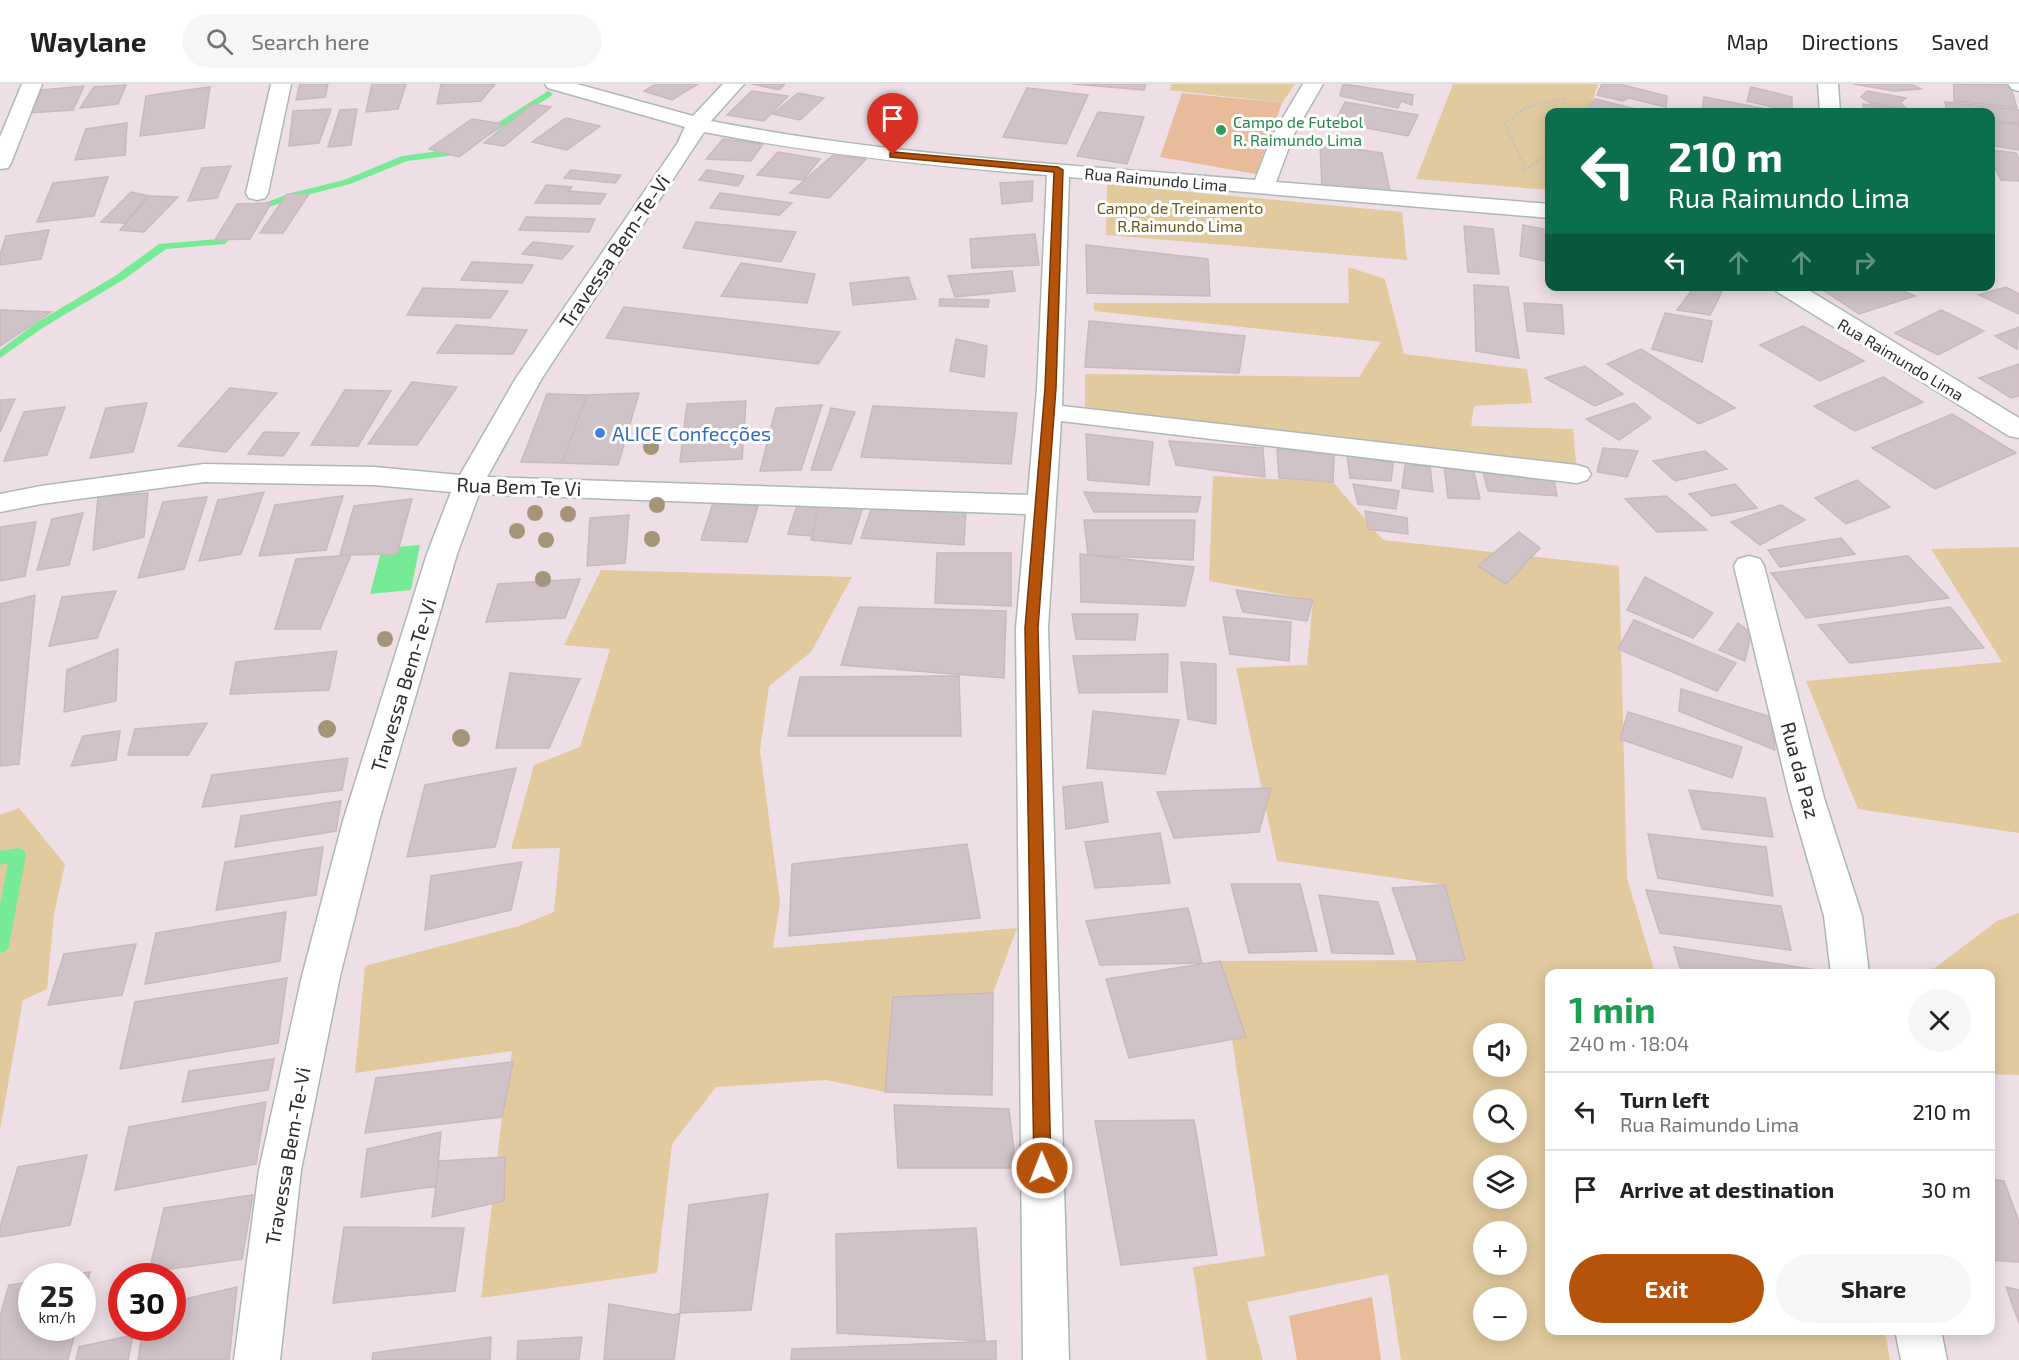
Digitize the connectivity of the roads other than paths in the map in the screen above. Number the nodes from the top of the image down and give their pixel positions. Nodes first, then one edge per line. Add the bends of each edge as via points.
1 (32, 84) edge
2 (281, 84) edge
3 (555, 84) edge
4 (734, 84) edge
5 (1313, 84) edge
6 (1828, 84) edge
7 (1830, 108) edge
8 (697, 124) junction
9 (0, 163) edge
10 (1058, 170) junction
11 (1264, 188) junction
12 (257, 193) dead end
13 (1545, 211) edge
14 (1792, 291) edge
15 (1048, 412) junction
16 (2019, 430) edge
17 (1577, 474) dead end
18 (468, 485) junction
19 (0, 503) edge
20 (1041, 505) junction
21 (1749, 567) dead end
22 (1849, 969) edge
23 (1919, 1335) edge
24 (257, 1360) edge
25 (1046, 1360) edge
26 (1924, 1360) edge

1 - 9 street
2 - 12 street
3 - 8 street, Rua Raimundo Lima
4 - 8 street, Travessa Bem-Te-Vi
5 - 11 street via 1286,127 1269,164
6 - 7 street
8 - 10 street, Rua Raimundo Lima via 777,140 917,158
8 - 18 street, Travessa Bem-Te-Vi via 529,378
10 - 11 street, Rua Raimundo Lima
10 - 15 street
11 - 13 street, Rua Raimundo Lima
14 - 16 street, Rua Raimundo Lima
15 - 17 street
15 - 20 street
18 - 19 street, Rua Bem Te Vi via 374,476 204,473
18 - 20 street, Rua Bem Te Vi
18 - 24 street, Travessa Bem-Te-Vi via 442,554 361,821 321,975 280,1170
20 - 25 street via 1032,628
21 - 22 street, Rua da Paz via 1808,798 1843,916
23 - 26 street

